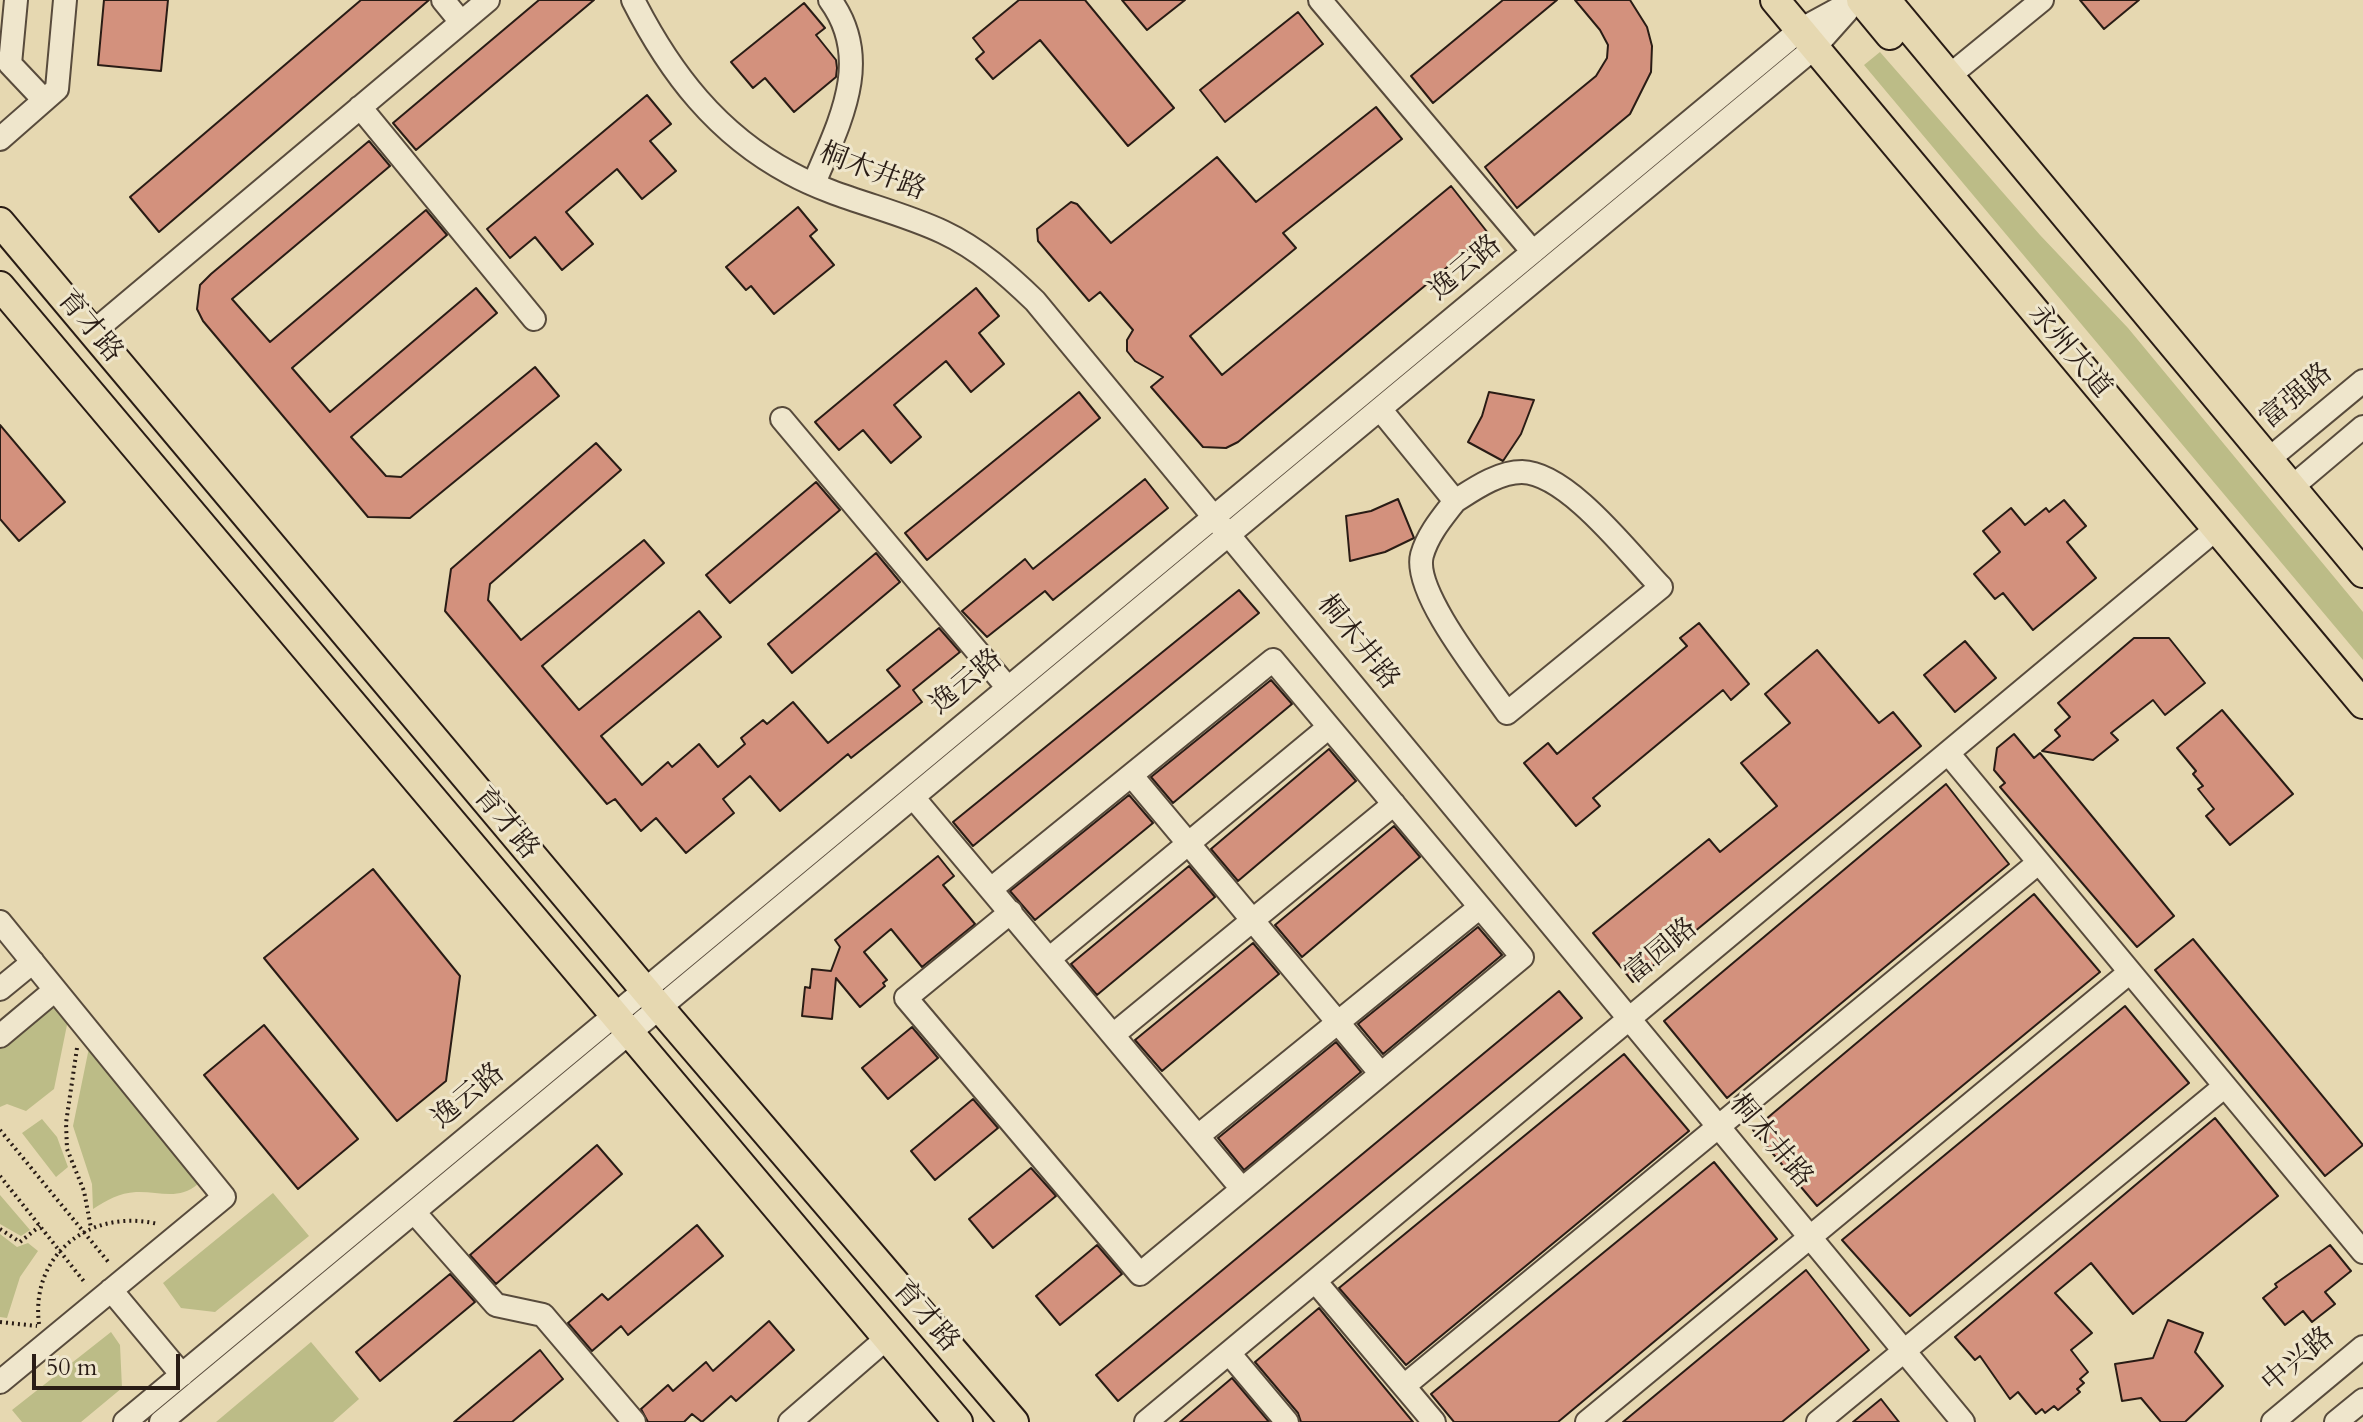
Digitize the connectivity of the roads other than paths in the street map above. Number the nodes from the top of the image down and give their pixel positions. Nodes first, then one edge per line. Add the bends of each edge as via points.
1 (16, 0) edge
2 (65, 0) edge
3 (443, 0) edge
4 (488, 0) edge
5 (633, 0) edge
6 (830, 0) edge
7 (1320, 0) edge
8 (1775, 0) edge
9 (1858, 0) edge
10 (1886, 0) edge
11 (2042, 0) edge
12 (461, 22) junction
13 (1807, 39) junction
14 (1949, 76) junction
15 (44, 100) junction
16 (360, 107) junction
17 (0, 139) edge
18 (814, 183) junction
19 (0, 222) edge
20 (1533, 252) junction
21 (2108, 268) junction
22 (0, 286) edge
23 (534, 319) dead end
24 (93, 332) junction
25 (2363, 381) edge
26 (1380, 409) junction
27 (782, 419) dead end
28 (2363, 427) edge
29 (2269, 459) junction
30 (2292, 487) junction
31 (1455, 501) junction
32 (1215, 516) junction
33 (2216, 529) junction
34 (1230, 534) junction
35 (2363, 573) edge
36 (1008, 688) junction
37 (2363, 704) edge
38 (1329, 727) junction
39 (1948, 753) junction
40 (1132, 776) junction
41 (913, 797) junction
42 (1394, 804) junction
43 (1188, 844) junction
44 (2038, 863) junction
45 (553, 881) junction
46 (991, 889) junction
47 (522, 907) junction
48 (1480, 907) junction
49 (1011, 912) junction
50 (1252, 920) junction
51 (0, 922) edge
52 (1049, 959) junction
53 (33, 962) junction
54 (2130, 972) junction
55 (0, 989) edge
56 (55, 990) junction
57 (652, 999) junction
58 (1629, 1019) junction
59 (1338, 1022) junction
60 (621, 1025) junction
61 (1113, 1035) junction
62 (0, 1036) edge
63 (1381, 1074) junction
64 (2225, 1086) junction
65 (751, 1115) junction
66 (1719, 1126) junction
67 (1198, 1136) junction
68 (719, 1141) junction
69 (1242, 1189) junction
70 (414, 1212) junction
71 (1811, 1236) junction
72 (2363, 1252) edge
73 (1315, 1281) junction
74 (111, 1290) junction
75 (887, 1338) junction
76 (2363, 1347) edge
77 (1905, 1350) junction
78 (1229, 1353) junction
79 (182, 1375) junction
80 (0, 1382) edge
81 (1404, 1386) junction
82 (2363, 1400) edge
83 (125, 1422) edge
84 (161, 1422) edge
85 (634, 1422) edge
86 (790, 1422) edge
87 (958, 1422) edge
88 (1014, 1422) edge
89 (1146, 1422) edge
90 (1287, 1422) edge
91 (1434, 1422) edge
92 (1587, 1422) edge
93 (1818, 1422) edge
94 (1963, 1422) edge
95 (2273, 1422) edge
96 (2336, 1422) edge

1 - 15 street via 10,64
2 - 15 street via 57,89
3 - 12 street
4 - 12 street
5 - 18 street, 桐木井路 via 687,90 719,123 790,174
6 - 18 street via 851,46 852,77
7 - 20 street
8 - 13 main road, 永州大道
9 - 13 street, 逸云路
9 - 21 main road via 2055,233
10 - 14 main road
11 - 14 street
12 - 16 street
13 - 20 street, 逸云路
13 - 26 street, 逸云路
13 - 33 main road, 永州大道
14 - 21 main road
15 - 17 street
16 - 23 street
16 - 24 street
18 - 32 street, 桐木井路 via 943,232 992,261 1035,301
19 - 24 main road, 育才路
20 - 32 street, 逸云路
21 - 29 main road
22 - 47 main road, 育才路
24 - 45 main road, 育才路
25 - 29 street, 富强路
26 - 31 street
26 - 34 street, 逸云路
27 - 36 street
28 - 30 street
29 - 30 main road
30 - 35 main road
31 - 31 street via 1421,557 1425,583 1507,713 1661,587 1571,494 1550,480 1522,472 1488,481
32 - 34 street, 桐木井路
32 - 36 street, 逸云路
33 - 37 main road, 永州大道
33 - 39 street, 富园路
34 - 41 street, 逸云路
34 - 58 street, 桐木井路
36 - 57 street, 逸云路
38 - 40 street via 1273,660
38 - 42 street
38 - 43 street
39 - 44 street
39 - 58 street, 富园路
40 - 43 street
40 - 46 street
41 - 46 street
41 - 57 street, 逸云路
42 - 48 street
42 - 50 street
43 - 50 street
43 - 52 street
44 - 54 street
44 - 66 street
45 - 47 main road
45 - 57 main road, 育才路
46 - 49 street
47 - 60 main road, 育才路
48 - 59 street
48 - 63 street via 1522,957
49 - 52 street
49 - 69 street via 906,998 1140,1274
50 - 59 street
50 - 61 street
51 - 53 street
52 - 61 street
53 - 55 street
53 - 56 street
54 - 64 street
54 - 71 street
56 - 62 street
56 - 74 street via 224,1197
57 - 60 street, 逸云路
57 - 65 main road, 育才路
58 - 66 street, 桐木井路
58 - 73 street, 富园路
59 - 63 street
59 - 67 street
60 - 68 main road, 育才路
60 - 70 street, 逸云路
60 - 79 street, 逸云路
61 - 67 street
63 - 69 street
64 - 72 street
64 - 77 street
65 - 68 main road
65 - 88 main road, 育才路
66 - 71 street, 桐木井路
66 - 81 street
67 - 69 street
68 - 75 main road, 育才路
70 - 84 street, 逸云路
70 - 85 street via 496,1305 543,1315
71 - 77 street, 桐木井路
71 - 92 street
73 - 78 street, 富园路
73 - 81 street
74 - 79 street
74 - 80 street via 43,1335
75 - 86 street
75 - 87 main road, 育才路
76 - 95 street, 中兴路
77 - 93 street
77 - 94 street, 桐木井路
78 - 89 street, 富园路
78 - 90 street
79 - 83 street, 逸云路
81 - 91 street
82 - 96 street

